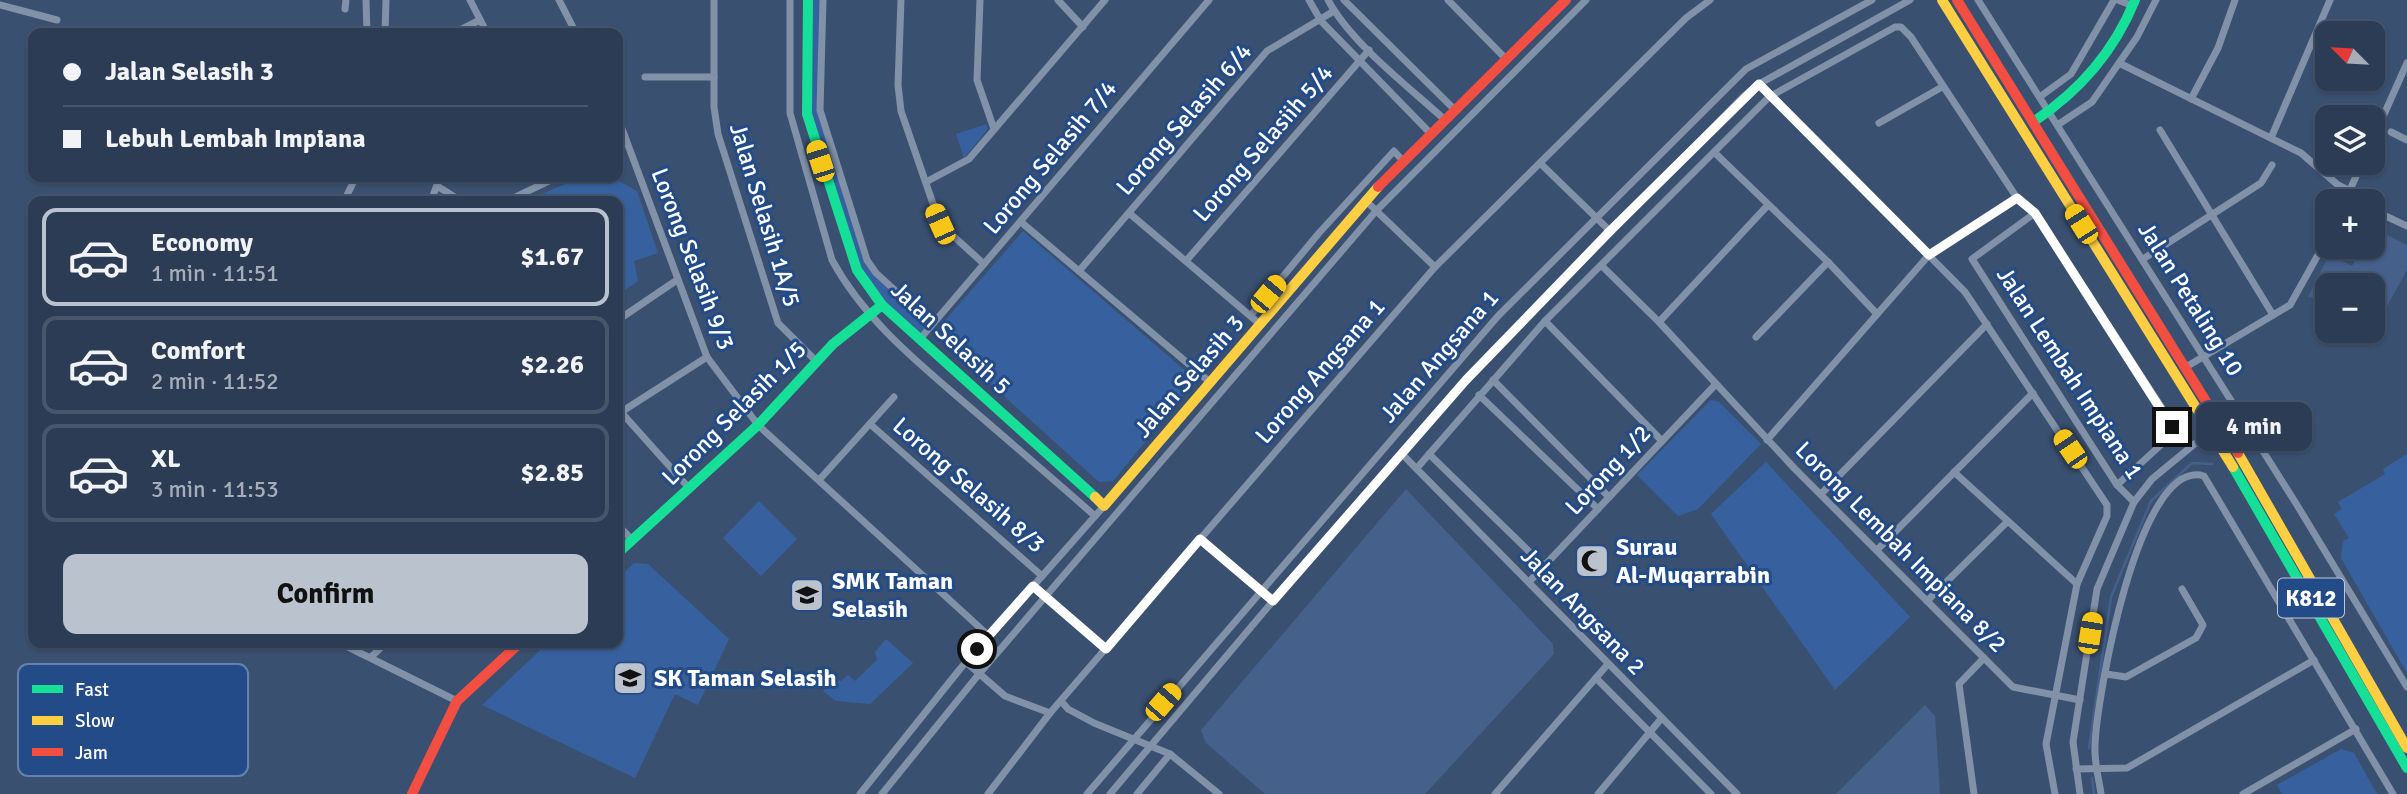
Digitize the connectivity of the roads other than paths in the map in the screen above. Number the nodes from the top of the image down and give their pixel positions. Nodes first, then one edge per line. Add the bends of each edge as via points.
1 (345, 0) edge
2 (366, 0) edge
3 (386, 0) edge
4 (470, 0) edge
5 (559, 0) edge
6 (714, 0) edge
7 (790, 0) edge
8 (808, 0) edge
9 (823, 0) edge
10 (901, 0) edge
11 (980, 0) edge
12 (1058, 0) edge
13 (1105, 0) edge
14 (1209, 0) edge
15 (1309, 0) edge
16 (1328, 0) edge
17 (1344, 0) edge
18 (1448, 0) edge
19 (1586, 0) edge
20 (1710, 0) edge
21 (1872, 0) edge
22 (1910, 0) edge
23 (1942, 0) edge
24 (1957, 0) edge
25 (1978, 0) edge
26 (2116, 0) edge
27 (2156, 0) edge
28 (2235, 0) edge
29 (2330, 0) edge
30 (1562, 1) edge
31 (1897, 3) edge
32 (2134, 3) edge
33 (0, 5) edge
34 (345, 9) dead end
35 (1334, 11) junction
36 (57, 20) dead end
37 (480, 20) junction
38 (1321, 21) junction
39 (1083, 26) junction
40 (367, 28) edge
41 (385, 28) edge
42 (464, 28) edge
43 (484, 28) edge
44 (573, 28) edge
45 (1369, 50) junction
46 (1506, 59) junction
47 (1359, 62) junction
48 (2119, 63) junction
49 (2407, 63) edge
50 (645, 77) dead end
51 (714, 77) junction
52 (1759, 84) junction
53 (1942, 87) junction
54 (2041, 96) junction
55 (1769, 97) junction
56 (2191, 99) junction
57 (1455, 110) junction
58 (2050, 111) junction
59 (2385, 112) edge
60 (1445, 120) junction
61 (2033, 122) junction
62 (1879, 123) dead end
63 (2059, 124) junction
64 (994, 129) junction
65 (623, 130) edge
66 (2160, 130) dead end
67 (2391, 132) dead end
68 (1431, 134) junction
69 (2271, 138) junction
70 (2407, 140) edge
71 (628, 142) junction
72 (623, 144) edge
73 (1715, 153) junction
74 (1404, 162) junction
75 (1542, 165) junction
76 (2272, 165) dead end
77 (926, 181) junction
78 (438, 182) edge
79 (547, 182) edge
80 (437, 186) junction
81 (2346, 189) edge
82 (433, 196) edge
83 (453, 196) edge
84 (521, 196) edge
85 (2017, 198) junction
86 (1366, 200) junction
87 (1768, 205) junction
88 (1376, 211) junction
89 (1129, 213) junction
90 (2035, 213) junction
91 (2212, 215) junction
92 (2385, 216) edge
93 (1597, 219) junction
94 (1021, 222) junction
95 (2407, 226) edge
96 (1610, 231) junction
97 (1929, 255) junction
98 (2143, 259) junction
99 (2316, 259) edge
100 (1186, 261) junction
101 (1828, 262) junction
102 (984, 264) junction
103 (1435, 267) junction
104 (1603, 267) junction
105 (1079, 271) junction
106 (677, 280) junction
107 (882, 305) junction
108 (869, 313) junction
109 (1877, 314) junction
110 (1251, 315) junction
111 (2273, 315) junction
112 (623, 317) edge
113 (1545, 321) junction
114 (1659, 322) junction
115 (932, 324) junction
116 (1987, 324) junction
117 (1261, 325) junction
118 (1756, 337) dead end
119 (920, 339) junction
120 (2204, 356) junction
121 (707, 357) junction
122 (817, 362) junction
123 (2186, 367) junction
124 (1493, 380) junction
125 (1211, 383) junction
126 (1715, 385) junction
127 (2033, 393) junction
128 (1479, 395) junction
129 (894, 397) dead end
130 (623, 410) edge
131 (623, 417) edge
132 (870, 424) junction
133 (758, 425) junction
134 (2209, 432) junction
135 (1767, 440) junction
136 (1662, 441) junction
137 (1402, 454) junction
138 (1429, 454) junction
139 (1417, 468) junction
140 (1954, 472) junction
141 (819, 480) junction
142 (2117, 485) junction
143 (689, 488) junction
144 (1821, 494) junction
145 (1609, 497) junction
146 (2134, 502) junction
147 (1104, 506) junction
148 (1598, 509) junction
149 (1095, 516) junction
150 (2007, 522) junction
151 (623, 530) edge
152 (1200, 539) junction
153 (632, 540) junction
154 (623, 548) edge
155 (1877, 550) junction
156 (1544, 566) junction
157 (1042, 576) junction
158 (1529, 582) junction
159 (2077, 584) junction
160 (1033, 586) junction
161 (2182, 589) dead end
162 (1260, 590) junction
163 (1045, 597) junction
164 (1273, 601) junction
165 (1927, 601) junction
166 (989, 636) junction
167 (351, 648) edge
168 (380, 648) edge
169 (511, 648) edge
170 (1106, 649) junction
171 (370, 657) junction
172 (1984, 659) junction
173 (2314, 660) junction
174 (966, 662) junction
175 (1608, 664) junction
176 (979, 674) junction
177 (2106, 674) junction
178 (1596, 678) junction
179 (2407, 687) edge
180 (2058, 697) junction
181 (2080, 700) junction
182 (457, 701) junction
183 (1061, 701) junction
184 (1051, 713) junction
185 (1661, 719) junction
186 (2356, 729) junction
187 (1651, 732) junction
188 (1131, 740) junction
189 (1149, 746) junction
190 (2407, 748) edge
191 (1170, 754) junction
192 (2097, 768) junction
193 (2407, 768) edge
194 (2076, 769) junction
195 (412, 794) edge
196 (860, 794) edge
197 (882, 794) edge
198 (988, 794) edge
199 (1087, 794) edge
200 (1110, 794) edge
201 (1137, 794) edge
202 (1219, 794) edge
203 (1495, 794) edge
204 (1598, 794) edge
205 (1711, 794) edge
206 (1736, 794) edge
207 (1974, 794) edge
208 (2055, 794) edge
209 (2080, 794) edge
210 (2101, 794) edge
211 (2243, 794) edge
212 (2393, 794) edge

1 - 34 street
2 - 40 street
3 - 41 street
4 - 37 street
5 - 44 street
6 - 51 street, Jalan Selasih 1A/5
7 - 108 street, Jalan Selasih 5 via 793,123 832,260
8 - 107 street, Jalan Selasih 5 via 807,114 857,270
9 - 115 street via 820,110 867,260
10 - 77 street via 898,97
11 - 64 street via 977,80
12 - 39 street
13 - 39 street
14 - 94 street, Lorong Selasih 7/4
15 - 38 street
16 - 35 street
17 - 57 street
18 - 46 street
19 - 88 street, Jalan Selasih 3
20 - 75 street, Lorong Angsana 1 via 1686,18
21 - 93 street, Jalan Angsana 1 via 1746,69
22 - 31 street
23 - 134 street, K812
24 - 61 street, K812
25 - 54 street, Jalan Petaling 10
26 - 32 street
26 - 54 street via 2071,74
27 - 48 street
28 - 56 street via 2218,48
29 - 69 street
30 - 46 street, Jalan Selasih 3
31 - 52 street
32 - 58 street via 2101,61 2074,93
33 - 36 street
35 - 38 street, Lorong Selasih 6/4
35 - 45 street
37 - 42 street
37 - 43 street
38 - 47 street
38 - 89 street, Lorong Selasih 6/4 via 1267,51
39 - 64 street
45 - 47 street, Lorong Selasiih 5/4
45 - 60 street
46 - 57 street, Jalan Selasih 3
47 - 68 street
47 - 100 street, Lorong Selasiih 5/4
48 - 56 street
48 - 63 street via 2092,102
49 - 59 street
50 - 51 street
51 - 122 street, Jalan Selasih 1A/5 via 718,134 778,323
52 - 55 street
52 - 96 street
53 - 55 street via 1906,30 1895,27
53 - 62 street
53 - 85 street
54 - 58 street, Jalan Petaling 10
55 - 73 street
55 - 97 street
56 - 69 street
57 - 60 street, Jalan Selasih 3
58 - 61 street
58 - 63 street, Jalan Petaling 10
60 - 68 street, Jalan Selasih 3
61 - 123 street, K812
63 - 98 street, Jalan Petaling 10
64 - 77 street via 960,166
65 - 71 street, Lorong Selasih 9/3
66 - 91 street
67 - 70 street
68 - 74 street, Jalan Selasih 3
69 - 81 street via 2301,153
71 - 72 street
71 - 106 street, Lorong Selasih 9/3
73 - 87 street
73 - 104 street
74 - 86 street, Jalan Selasih 3
74 - 110 street via 1394,151
75 - 93 street
75 - 103 street, Lorong Angsana 1
76 - 91 street via 2261,183
77 - 102 street via 940,224
78 - 80 street
79 - 84 street
80 - 82 street
80 - 83 street
85 - 90 street
85 - 97 street
86 - 88 street
86 - 117 street, Jalan Selasih 3
87 - 101 street
87 - 114 street
88 - 103 street
88 - 163 street, Jalan Selasih 3
89 - 100 street
89 - 105 street, Lorong Selasih 6/4
90 - 142 street via 2171,422 2164,442
90 - 142 street, Jalan Lembah Impiana 1 via 1972,259
91 - 98 street
91 - 111 street
92 - 95 street
93 - 96 street
93 - 162 street, Jalan Angsana 1 via 1498,316
94 - 102 street, Lorong Selasih 7/4
94 - 105 street
96 - 137 street via 1466,380
97 - 109 street
97 - 116 street via 1965,292
98 - 120 street, Jalan Petaling 10
99 - 111 street via 2290,305
100 - 110 street
101 - 109 street
101 - 118 street
102 - 115 street, Lorong Selasih 7/4
103 - 152 street, Lorong Angsana 1
104 - 113 street
104 - 114 street, Lorong Lembah Impiana 8/2
105 - 125 street
106 - 112 street
106 - 121 street, Lorong Selasih 9/3
107 - 108 street, Lorong Selasih 1/5
107 - 119 street, Jalan Selasih 5
108 - 122 street, Lorong Selasih 1/5
108 - 149 street, Jalan Selasih 5 via 911,356
109 - 135 street
110 - 117 street
111 - 120 street
113 - 124 street
113 - 136 street
114 - 126 street, Lorong Lembah Impiana 8/2
115 - 119 street, Lorong Selasih 7/4
116 - 127 street
116 - 144 street
117 - 125 street, Jalan Selasih 3
119 - 147 street, Jalan Selasih 5
120 - 123 street
120 - 179 street, Jalan Petaling 10
121 - 130 street
121 - 133 street, Lorong Selasih 9/3
122 - 133 street, Lorong Selasih 1/5
123 - 190 street, K812
124 - 128 street
124 - 145 street
125 - 147 street, Jalan Selasih 3
126 - 135 street, Lorong Lembah Impiana 8/2
126 - 136 street, Lorong 1/2
127 - 140 street
127 - 159 street via 2107,505 2107,516
128 - 138 street
128 - 148 street
129 - 132 street
131 - 143 street
132 - 141 street
132 - 157 street, Lorong Selasih 8/3
133 - 141 street, Lorong Selasih 9/3
133 - 143 street, Lorong Selasih 1/5
134 - 146 street via 2152,479
134 - 193 street, K812 via 2271,528
135 - 144 street, Lorong Lembah Impiana 8/2
136 - 145 street, Lorong 1/2
137 - 139 street, Jalan Angsana 2
137 - 164 street
138 - 139 street
138 - 156 street
139 - 158 street, Jalan Angsana 2
140 - 150 street
140 - 155 street
141 - 166 street, Lorong Selasih 9/3
142 - 146 street, Jalan Lembah Impiana 1
143 - 153 street, Lorong Selasih 1/5
144 - 155 street, Lorong Lembah Impiana 8/2
145 - 148 street, Lorong 1/2
146 - 181 street via 2097,589
147 - 149 street, Jalan Selasih 3
148 - 156 street, Lorong 1/2
149 - 157 street, Jalan Selasih 3
150 - 159 street
150 - 165 street
151 - 153 street
152 - 162 street
152 - 170 street, Lorong Angsana 1
153 - 154 street, Lorong Selasih 1/5
155 - 165 street, Lorong Lembah Impiana 8/2
156 - 158 street, Lorong 1/2
157 - 160 street, Jalan Selasih 3
158 - 175 street, Jalan Angsana 2
159 - 180 street
160 - 163 street
160 - 166 street, Jalan Selasih 3
161 - 177 street via 2203,625 2196,638 2126,677
162 - 164 street
162 - 188 street, Jalan Angsana 1
163 - 170 street
163 - 176 street, Jalan Selasih 3
164 - 189 street
165 - 172 street, Lorong Lembah Impiana 8/2
166 - 174 street, Jalan Selasih 3
167 - 171 street
168 - 171 street
169 - 182 street
170 - 183 street, Lorong Angsana 1
171 - 182 street
172 - 180 street, Lorong Lembah Impiana 8/2 via 2013,687
172 - 207 street via 1959,684
173 - 177 street via 2204,476 2188,476 2152,513 2119,603
173 - 186 street
173 - 192 street via 2127,768
174 - 176 street
174 - 196 street, Jalan Selasih 3
175 - 178 street
175 - 185 street, Jalan Angsana 2
176 - 184 street via 1005,696
176 - 197 street, Jalan Selasih 3
177 - 192 street via 2095,743
178 - 187 street
178 - 203 street
180 - 181 street, Lorong Lembah Impiana 8/2
180 - 208 street via 2046,744
181 - 194 street via 2073,742
182 - 195 street
183 - 184 street, Lorong Angsana 1
183 - 188 street via 1068,709
184 - 198 street, Lorong Angsana 1
185 - 187 street
185 - 206 street, Jalan Angsana 2
186 - 211 street
186 - 212 street
187 - 204 street
187 - 205 street
188 - 189 street
188 - 199 street, Jalan Angsana 1
189 - 191 street
189 - 200 street
191 - 201 street
191 - 202 street
192 - 194 street
192 - 210 street
194 - 209 street

